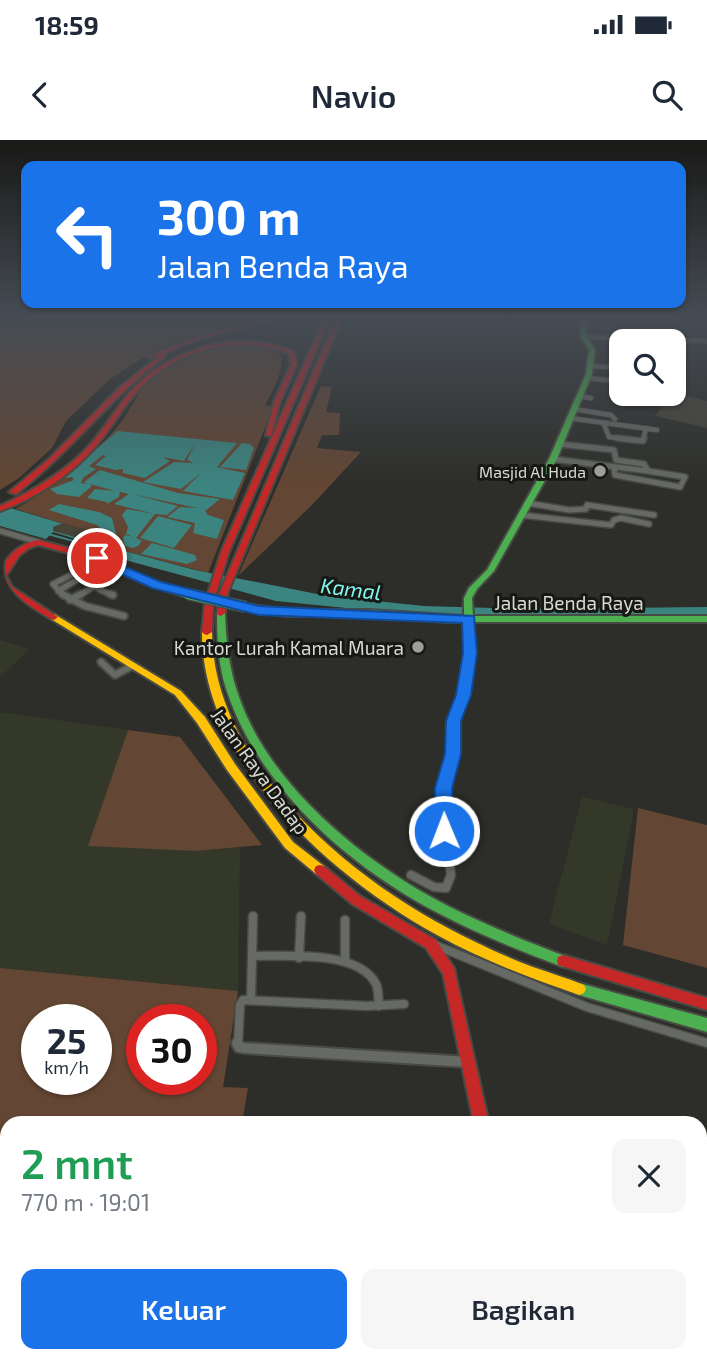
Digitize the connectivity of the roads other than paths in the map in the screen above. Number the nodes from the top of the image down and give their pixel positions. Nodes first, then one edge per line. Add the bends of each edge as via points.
1 (128, 373) edge
2 (136, 373) edge
3 (153, 373) edge
4 (290, 373) edge
5 (296, 373) edge
6 (303, 373) edge
7 (311, 373) edge
8 (317, 373) edge
9 (590, 373) edge
10 (588, 378) junction
11 (609, 380) edge
12 (571, 413) junction
13 (615, 419) dead end
14 (604, 424) junction
15 (646, 428) junction
16 (657, 430) dead end
17 (268, 436) junction
18 (559, 444) junction
19 (66, 451) junction
20 (553, 458) junction
21 (614, 467) junction
22 (648, 471) junction
23 (6, 502) edge
24 (527, 503) junction
25 (0, 509) edge
26 (258, 510) junction
27 (522, 514) junction
28 (654, 515) dead end
29 (649, 524) dead end
30 (0, 531) edge
31 (233, 533) junction
32 (20, 546) junction
33 (59, 548) junction
34 (97, 558) junction
35 (229, 563) junction
36 (80, 573) junction
37 (95, 586) junction
38 (113, 596) dead end
39 (71, 600) junction
40 (469, 614) junction
41 (124, 616) dead end
42 (707, 619) edge
43 (101, 662) dead end
44 (132, 666) junction
45 (411, 875) dead end
46 (253, 916) dead end
47 (301, 916) dead end
48 (345, 920) dead end
49 (431, 944) junction
50 (252, 956) junction
51 (299, 958) junction
52 (345, 961) junction
53 (251, 1000) junction
54 (404, 1004) dead end
55 (707, 1004) edge
56 (379, 1006) junction
57 (707, 1024) edge
58 (707, 1043) edge
59 (468, 1062) junction
60 (480, 1116) edge

1 - 19 main road via 95,404
2 - 19 main road via 114,392
3 - 23 main road via 85,454 61,474
4 - 17 main road
5 - 17 main road
6 - 31 main road
7 - 26 main road
8 - 26 main road
9 - 10 main road
10 - 11 street
10 - 12 main road via 585,397
12 - 13 street
12 - 14 street
12 - 18 main road
14 - 15 street
14 - 15 street via 609,437 643,441
15 - 16 street
17 - 31 main road via 231,520
18 - 20 main road
18 - 22 street via 614,450 616,460 647,464
19 - 23 main road
20 - 21 street
20 - 24 main road
21 - 22 street
21 - 22 street via 615,475 680,487 685,477
23 - 25 main road
24 - 27 main road
24 - 28 street via 569,510 586,509 587,505
26 - 35 main road
27 - 29 street via 552,521 562,518 611,525 621,518
27 - 40 main road via 478,590 468,598
30 - 32 street
31 - 35 main road
32 - 33 main road
32 - 33 main road via 38,542
32 - 44 main road, Jalan Raya Dadap via 2,576 9,589
33 - 34 main road
34 - 36 street
34 - 40 main road, Jalan Benda Raya, bridge via 146,581 246,607 287,613
35 - 55 main road via 220,621 229,688 244,727 309,816 355,856 453,917 604,976
35 - 57 main road via 211,591 206,621 215,693 230,732 263,786 297,825 344,867 447,935 520,968
36 - 37 street
36 - 39 street via 54,583
37 - 38 street
37 - 39 street
39 - 41 street via 82,607
40 - 42 main road, Jalan Benda Raya
40 - 45 street via 469,663 443,788 451,875 446,888
43 - 44 street via 115,675
44 - 49 main road, Jalan Raya Dadap via 187,702 289,845 356,900
46 - 50 street
47 - 51 street
48 - 52 street
49 - 58 street via 587,1007
49 - 59 main road, Jalan Raya Dadap via 449,972
50 - 51 street
50 - 53 street
51 - 52 street
52 - 56 street via 374,981
53 - 56 street
53 - 59 street via 240,1005 239,1047
54 - 56 street
59 - 60 main road, Jalan Raya Dadap

